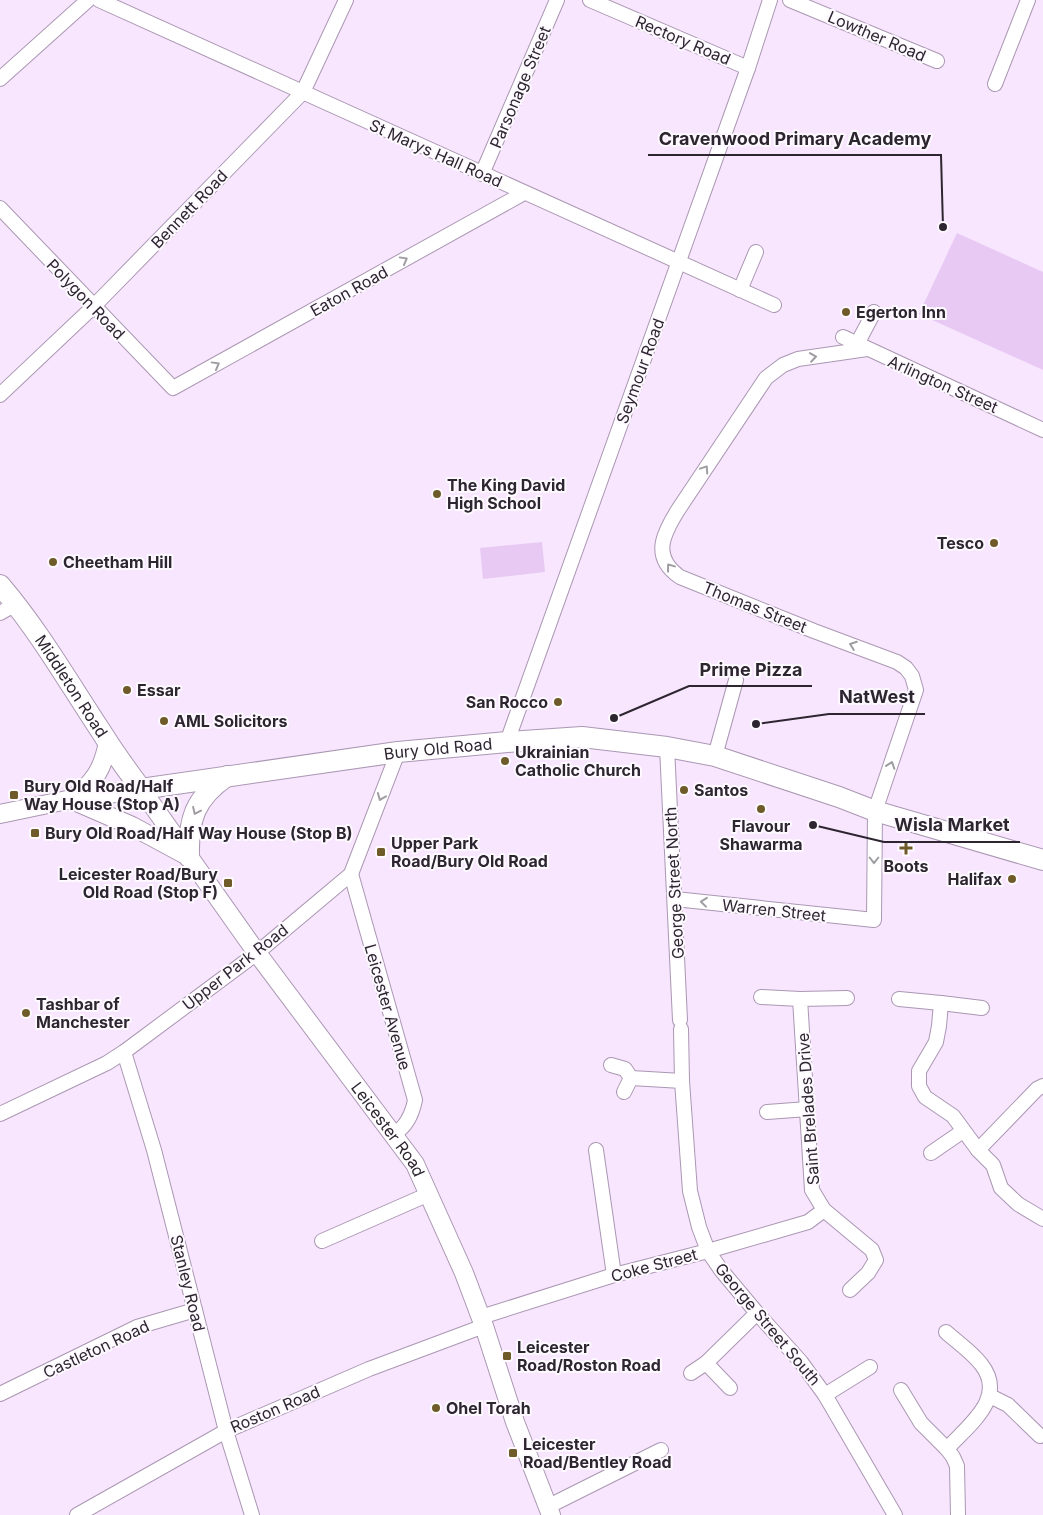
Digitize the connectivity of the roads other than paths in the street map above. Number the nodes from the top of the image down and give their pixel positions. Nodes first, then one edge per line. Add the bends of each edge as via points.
1 (88, 0) edge
2 (99, 0) edge
3 (346, 0) edge
4 (557, 0) edge
5 (590, 0) edge
6 (770, 0) edge
7 (790, 0) edge
8 (1028, 0) edge
9 (937, 61) dead end
10 (748, 68) junction
11 (0, 79) edge
12 (995, 84) dead end
13 (303, 92) junction
14 (482, 174) junction
15 (524, 193) junction
16 (0, 208) edge
17 (756, 252) dead end
18 (678, 263) junction
19 (740, 290) junction
20 (774, 305) dead end
21 (93, 307) junction
22 (874, 312) dead end
23 (843, 337) dead end
24 (862, 347) junction
25 (173, 388) joint
26 (0, 395) edge
27 (1043, 430) edge
28 (0, 585) edge
29 (8, 608) edge
30 (736, 680) dead end
31 (108, 742) junction
32 (507, 742) junction
33 (668, 747) junction
34 (398, 752) junction
35 (715, 756) junction
36 (227, 776) junction
37 (141, 789) junction
38 (72, 800) junction
39 (875, 811) junction
40 (0, 814) edge
41 (189, 857) junction
42 (1043, 860) edge
43 (351, 874) junction
44 (675, 899) junction
45 (874, 920) joint
46 (257, 953) junction
47 (761, 997) dead end
48 (847, 998) dead end
49 (899, 999) dead end
50 (800, 1000) junction
51 (941, 1003) junction
52 (982, 1008) dead end
53 (681, 1024) joint
54 (124, 1052) junction
55 (610, 1065) dead end
56 (631, 1078) junction
57 (682, 1081) junction
58 (1043, 1086) edge
59 (624, 1092) dead end
60 (808, 1109) junction
61 (767, 1112) dead end
62 (0, 1114) edge
63 (963, 1131) junction
64 (394, 1134) junction
65 (596, 1150) dead end
66 (978, 1150) junction
67 (931, 1153) dead end
68 (430, 1194) junction
69 (824, 1210) junction
70 (1043, 1219) edge
71 (322, 1241) dead end
72 (708, 1251) junction
73 (614, 1275) junction
74 (850, 1290) dead end
75 (195, 1310) junction
76 (757, 1313) junction
77 (482, 1321) junction
78 (946, 1332) dead end
79 (706, 1363) junction
80 (870, 1367) dead end
81 (691, 1372) dead end
82 (730, 1388) dead end
83 (901, 1390) dead end
84 (0, 1394) edge
85 (826, 1395) junction
86 (990, 1396) junction
87 (226, 1430) junction
88 (1040, 1436) dead end
89 (947, 1448) junction
90 (661, 1450) dead end
91 (549, 1511) edge
92 (78, 1515) edge
93 (252, 1515) edge
94 (895, 1515) edge
95 (958, 1515) edge

1 - 11 street
2 - 13 street, St Marys Hall Road
3 - 13 street, Bennett Road
4 - 14 street, Parsonage Street
5 - 10 street, Rectory Road
6 - 10 street, Seymour Road
7 - 9 street, Lowther Road
8 - 12 street
10 - 18 street, Seymour Road
13 - 14 street, St Marys Hall Road
13 - 21 street, Bennett Road
14 - 15 street, St Marys Hall Road
15 - 18 street, St Marys Hall Road
25 -> 15 street, Eaton Road
16 - 21 street, Polygon Road
17 - 19 street
18 - 19 street, St Marys Hall Road
18 - 32 street, Seymour Road
19 - 20 street, St Marys Hall Road
21 - 25 street, Polygon Road
21 - 26 street, Bennett Road
22 - 24 street
23 - 24 street, Arlington Street
24 - 27 street, Arlington Street
39 -> 24 street, Thomas Street via 916,690 906,668 884,656 680,577 670,569 662,550 666,530 678,510 766,378 798,359
28 - 29 highway, Middleton Road
29 - 31 highway, Middleton Road via 61,668
30 - 35 street
31 - 37 highway, Middleton Road
31 - 38 main road via 100,771
32 - 33 highway, Bury Old Road via 582,737
32 - 34 highway, Bury Old Road
33 - 35 highway, Bury Old Road
33 - 44 street, George Street North
34 - 36 highway, Bury Old Road
34 -> 43 street, Upper Park Road
35 - 39 highway, Bury Old Road
36 - 37 highway, Bury Old Road
36 -> 41 highway via 202,798 195,811 188,835
37 - 38 main road, Bury Old Road
37 - 41 main road, Leicester Road
38 - 40 main road, Bury Old Road
38 - 41 main road via 132,826
39 - 42 highway, Bury Old Road
39 -> 45 street, Thomas Street
41 - 46 main road, Leicester Road
43 - 46 street, Upper Park Road
43 - 64 street, Leicester Avenue via 414,1100 404,1128
45 -> 44 street, Warren Street
44 - 53 street, George Street North
46 - 54 street, Upper Park Road
46 - 64 main road, Leicester Road
47 - 50 street
48 - 50 street
49 - 51 street
50 - 60 street, Saint Brelades Drive
51 - 52 street
51 - 63 street via 936,1042 919,1071 919,1086 925,1097 953,1116
53 - 57 street, George Street South
54 - 62 street, Upper Park Road
54 - 75 street, Stanley Road via 154,1150
55 - 56 street via 625,1069
56 - 57 street
56 - 59 street
57 - 72 street, George Street South via 690,1191
58 - 66 street
60 - 61 street
60 - 69 street, Saint Brelades Drive via 812,1190
63 - 66 street
63 - 67 street
64 - 68 main road, Leicester Road via 415,1164
65 - 73 street
66 - 70 street via 993,1164 1001,1188 1018,1204
68 - 71 street
68 - 77 main road, Leicester Road
69 - 72 street, Coke Street via 808,1222
69 - 74 street, Saint Brelades Drive via 872,1250 876,1260
72 - 73 street, Coke Street
72 - 76 street, George Street South
73 - 77 street, Coke Street
75 - 84 street, Castleton Road via 137,1327
75 - 87 street, Stanley Road
76 - 79 street
76 - 85 street, George Street South
77 - 87 street, Roston Road
77 - 91 main road, Leicester Road
78 - 86 street via 980,1363 989,1381
79 - 81 street
79 - 82 street
80 - 85 street
83 - 89 street via 921,1423
85 - 94 street, George Street South
86 - 88 street via 1008,1404
86 - 89 street via 984,1410
87 - 92 street, Roston Road
87 - 93 street, Stanley Road
89 - 95 street via 957,1466
90 - 91 street

